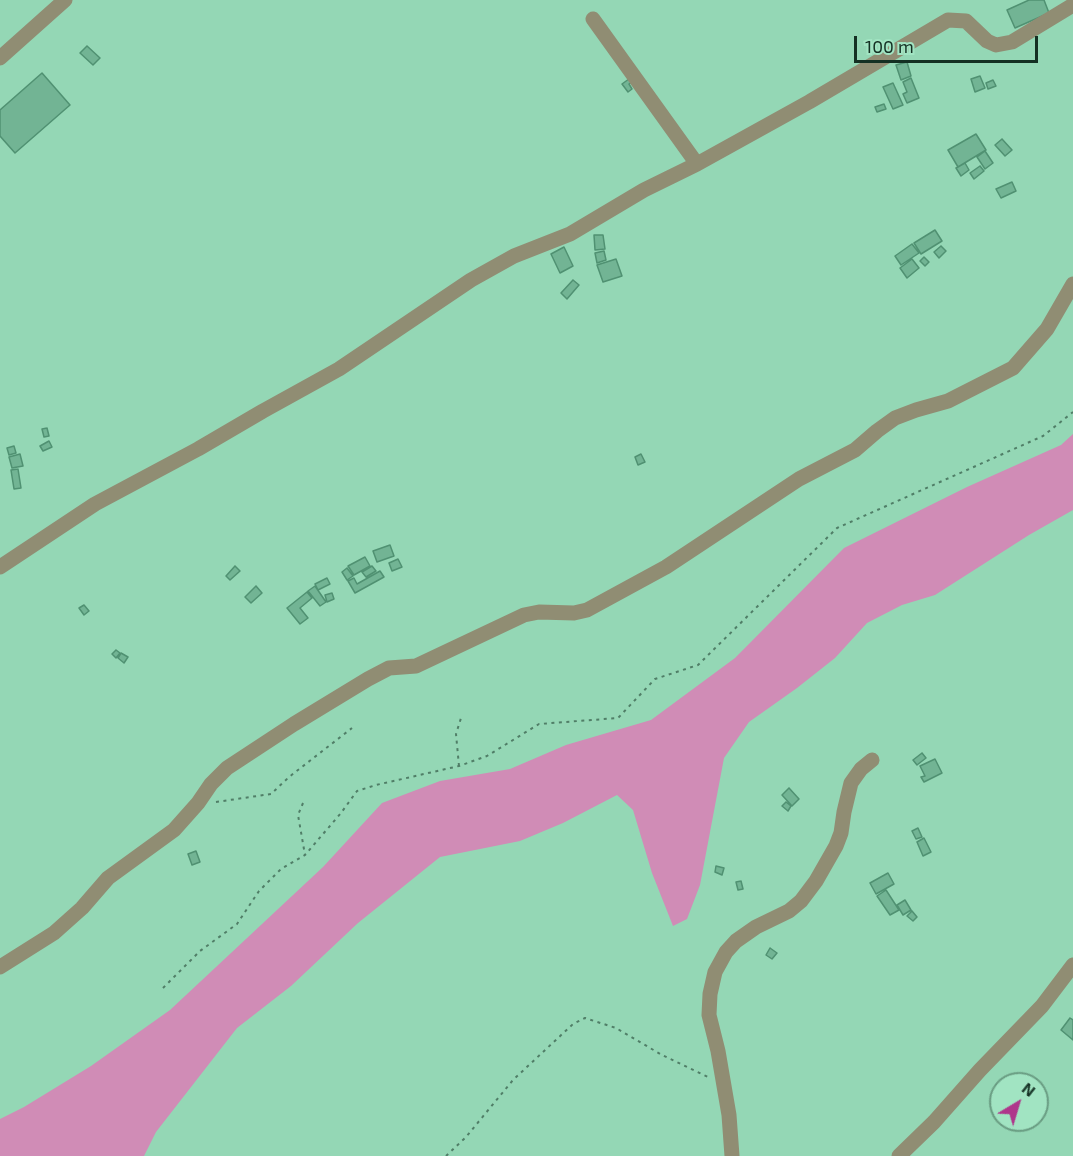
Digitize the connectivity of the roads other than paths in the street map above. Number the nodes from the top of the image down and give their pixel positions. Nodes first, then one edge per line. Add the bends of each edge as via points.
1 (65, 0) edge
2 (1073, 5) edge
3 (593, 19) dead end
4 (0, 58) edge
5 (697, 164) junction
6 (1073, 284) edge
7 (0, 567) edge
8 (872, 760) dead end
9 (1073, 965) edge
10 (0, 967) edge
11 (732, 1156) edge
12 (899, 1156) edge

1 - 4 street
2 - 5 street via 1012,42 996,45 966,21 948,20
3 - 5 street
5 - 7 street via 570,234 514,256 471,280 339,369 95,504
6 - 10 street via 1047,329 1013,368 964,394 895,418 855,450 799,479 674,562 587,610 524,615 416,666 389,668 227,768 174,830 108,878 54,933
8 - 11 street via 851,783 841,832 816,881 789,911 736,941 715,972 709,1015 724,1088
9 - 12 street via 1042,1006

